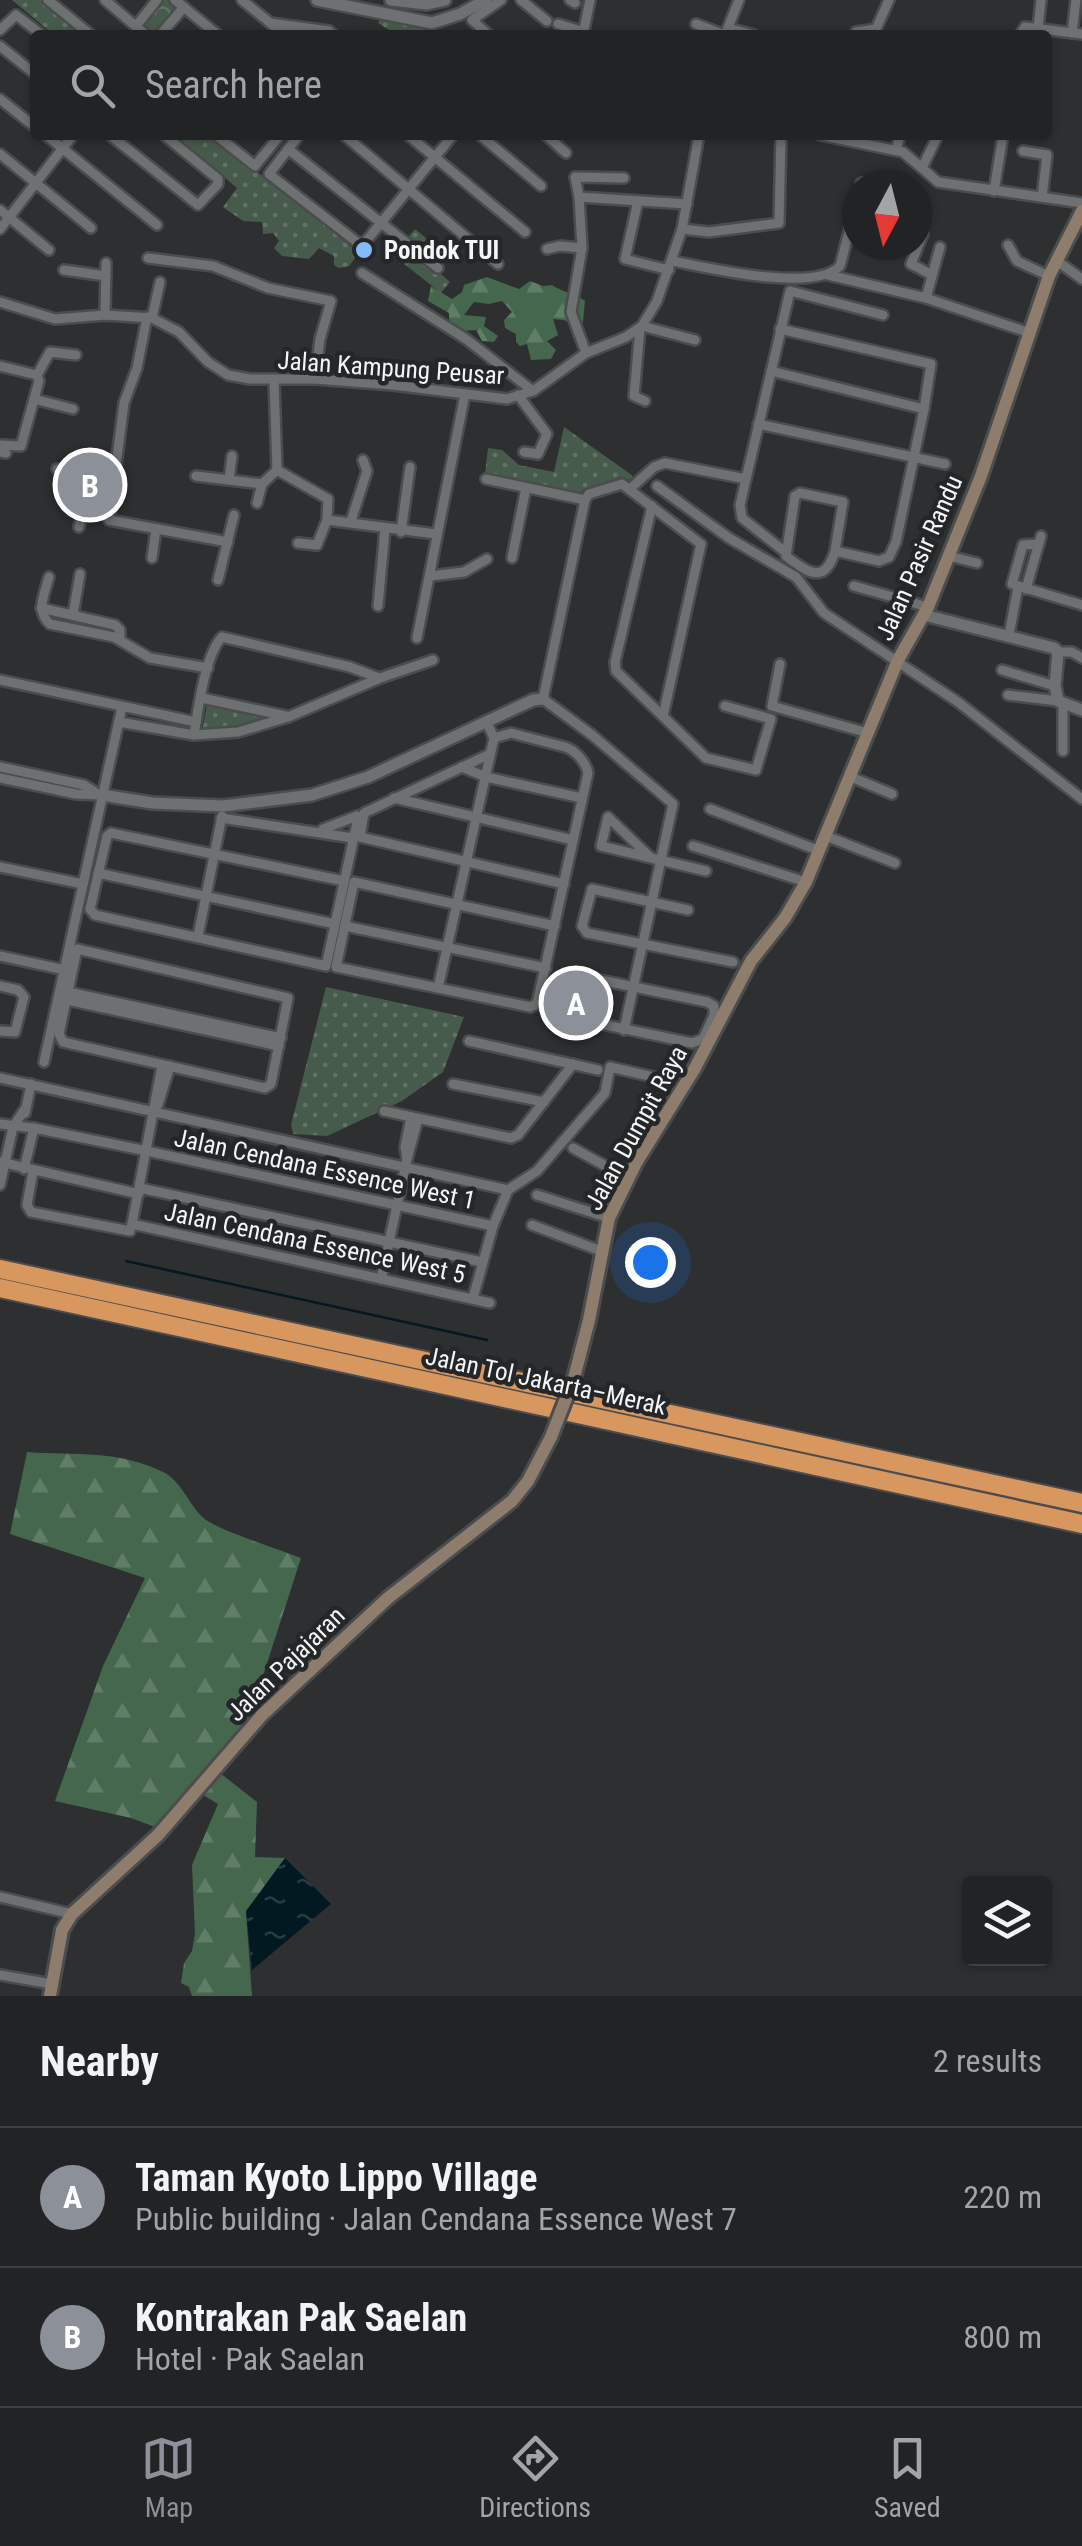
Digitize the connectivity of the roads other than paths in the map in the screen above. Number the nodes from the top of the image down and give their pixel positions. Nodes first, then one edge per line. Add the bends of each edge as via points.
1 (48, 0) edge
2 (105, 0) edge
3 (157, 0) edge
4 (242, 0) edge
5 (318, 0) edge
6 (392, 0) edge
7 (445, 0) edge
8 (501, 0) edge
9 (521, 0) edge
10 (590, 0) edge
11 (739, 0) edge
12 (889, 0) edge
13 (1041, 0) edge
14 (1076, 0) edge
15 (482, 1) edge
16 (179, 4) edge
17 (370, 6) edge
18 (547, 21) dead end
19 (270, 23) junction
20 (558, 24) dead end
21 (696, 24) dead end
22 (136, 26) junction
23 (728, 28) joint
24 (1038, 28) junction
25 (434, 29) edge
26 (0, 30) edge
27 (35, 30) edge
28 (85, 30) edge
29 (140, 30) edge
30 (163, 30) edge
31 (212, 30) edge
32 (279, 30) edge
33 (307, 30) edge
34 (483, 30) edge
35 (575, 30) edge
36 (584, 30) edge
37 (712, 30) edge
38 (735, 30) edge
39 (869, 30) edge
40 (1023, 30) edge
41 (1051, 30) edge
42 (1052, 30) edge
43 (1077, 34) edge
44 (0, 46) edge
45 (30, 70) edge
46 (0, 99) edge
47 (30, 122) edge
48 (52, 140) edge
49 (69, 140) edge
50 (116, 140) edge
51 (170, 140) edge
52 (222, 140) edge
53 (273, 140) edge
54 (295, 140) edge
55 (350, 140) edge
56 (414, 140) edge
57 (449, 140) edge
58 (486, 140) edge
59 (552, 140) edge
60 (698, 140) edge
61 (780, 140) edge
62 (845, 140) edge
63 (899, 140) edge
64 (936, 140) edge
65 (1002, 140) edge
66 (62, 148) junction
67 (288, 149) junction
68 (896, 150) junction
69 (1023, 152) dead end
70 (566, 153) dead end
71 (0, 154) edge
72 (436, 157) junction
73 (922, 168) junction
74 (624, 178) dead end
75 (35, 182) junction
76 (541, 186) dead end
77 (409, 189) junction
78 (994, 190) junction
79 (579, 197) junction
80 (1042, 197) junction
81 (638, 202) junction
82 (1082, 203) edge
83 (687, 204) junction
84 (1082, 211) edge
85 (4, 213) edge
86 (382, 222) junction
87 (157, 226) dead end
88 (91, 228) dead end
89 (0, 229) edge
90 (682, 229) junction
91 (525, 232) dead end
92 (1008, 245) dead end
93 (940, 247) dead end
94 (582, 248) junction
95 (547, 249) dead end
96 (49, 250) dead end
97 (148, 258) dead end
98 (842, 259) edge
99 (911, 260) edge
100 (1056, 261) junction
101 (106, 262) dead end
102 (498, 264) dead end
103 (671, 265) junction
104 (438, 268) dead end
105 (64, 270) dead end
106 (362, 273) dead end
107 (827, 275) junction
108 (932, 275) junction
109 (106, 276) junction
110 (1048, 276) junction
111 (1082, 279) edge
112 (160, 282) dead end
113 (926, 298) junction
114 (0, 302) edge
115 (105, 314) junction
116 (883, 316) dead end
117 (150, 318) junction
118 (641, 327) junction
119 (780, 329) junction
120 (1027, 332) junction
121 (695, 340) dead end
122 (586, 353) junction
123 (76, 356) dead end
124 (0, 366) edge
125 (771, 371) junction
126 (37, 376) junction
127 (274, 380) junction
128 (315, 380) junction
129 (533, 391) junction
130 (465, 394) junction
131 (518, 395) junction
132 (34, 399) junction
133 (645, 402) dead end
134 (73, 409) dead end
135 (924, 410) junction
136 (758, 424) junction
137 (2, 450) edge
138 (524, 452) dead end
139 (232, 456) dead end
140 (914, 459) junction
141 (363, 460) dead end
142 (945, 464) dead end
143 (410, 467) dead end
144 (57, 469) dead end
145 (277, 470) junction
146 (196, 476) dead end
147 (486, 479) dead end
148 (746, 479) junction
149 (229, 480) junction
150 (262, 484) junction
151 (634, 486) junction
152 (657, 486) dead end
153 (526, 488) junction
154 (87, 494) junction
155 (585, 500) junction
156 (113, 502) junction
157 (256, 502) dead end
158 (652, 506) junction
159 (234, 514) dead end
160 (327, 520) junction
161 (351, 521) junction
162 (79, 528) dead end
163 (156, 529) junction
164 (384, 529) junction
165 (401, 532) junction
166 (436, 534) junction
167 (228, 542) junction
168 (298, 543) dead end
169 (784, 551) junction
170 (835, 551) junction
171 (949, 556) junction
172 (152, 558) dead end
173 (487, 558) dead end
174 (512, 558) dead end
175 (977, 563) dead end
176 (80, 574) dead end
177 (49, 576) dead end
178 (430, 576) junction
179 (218, 580) dead end
180 (854, 586) dead end
181 (1022, 588) junction
182 (1082, 605) edge
183 (378, 606) dead end
184 (40, 608) junction
185 (926, 611) junction
186 (72, 615) junction
187 (1009, 635) junction
188 (417, 638) dead end
189 (120, 640) junction
190 (1058, 652) junction
191 (1082, 658) edge
192 (433, 660) dead end
193 (898, 660) junction
194 (780, 664) dead end
195 (208, 668) junction
196 (1002, 670) dead end
197 (380, 678) junction
198 (0, 680) edge
199 (1055, 686) junction
200 (1008, 695) dead end
201 (202, 698) junction
202 (544, 699) junction
203 (1061, 702) junction
204 (725, 706) dead end
205 (122, 708) junction
206 (1082, 710) edge
207 (664, 716) junction
208 (288, 717) junction
209 (486, 721) junction
210 (119, 722) junction
211 (196, 722) junction
212 (868, 733) junction
213 (194, 735) junction
214 (494, 738) junction
215 (1063, 750) dead end
216 (490, 754) junction
217 (0, 767) edge
218 (462, 767) junction
219 (486, 777) junction
220 (851, 777) junction
221 (0, 778) edge
222 (100, 794) junction
223 (892, 794) dead end
224 (394, 798) junction
225 (582, 798) junction
226 (1082, 799) edge
227 (710, 810) dead end
228 (222, 812) junction
229 (477, 818) junction
230 (320, 830) junction
231 (826, 836) junction
232 (353, 838) junction
233 (573, 840) junction
234 (693, 846) dead end
235 (820, 851) junction
236 (215, 854) junction
237 (650, 856) junction
238 (662, 859) junction
239 (467, 861) junction
240 (895, 863) dead end
241 (0, 866) edge
242 (706, 870) dead end
243 (98, 873) junction
244 (344, 881) junction
245 (806, 882) junction
246 (83, 884) junction
247 (564, 884) junction
248 (206, 897) junction
249 (652, 903) junction
250 (457, 904) junction
251 (688, 910) dead end
252 (785, 918) joint
253 (340, 925) junction
254 (555, 926) junction
255 (198, 936) junction
256 (644, 945) junction
257 (447, 947) junction
258 (0, 956) edge
259 (733, 962) dead end
260 (546, 968) junction
261 (65, 970) junction
262 (0, 986) edge
263 (634, 987) junction
264 (438, 988) junction
265 (67, 996) junction
266 (624, 1030) junction
267 (0, 1032) edge
268 (468, 1041) dead end
269 (280, 1042) junction
270 (44, 1062) dead end
271 (573, 1064) junction
272 (165, 1066) junction
273 (598, 1070) dead end
274 (0, 1078) edge
275 (658, 1078) dead end
276 (32, 1084) junction
277 (453, 1084) dead end
278 (544, 1102) junction
279 (25, 1109) junction
280 (384, 1111) dead end
281 (155, 1112) junction
282 (415, 1118) junction
283 (0, 1124) edge
284 (14, 1127) junction
285 (30, 1127) junction
286 (573, 1148) dead end
287 (147, 1151) junction
288 (2, 1163) edge
289 (406, 1163) junction
290 (28, 1170) junction
291 (628, 1179) junction
292 (0, 1185) edge
293 (508, 1190) junction
294 (139, 1191) junction
295 (538, 1195) dead end
296 (396, 1206) junction
297 (609, 1218) junction
298 (132, 1224) junction
299 (532, 1225) dead end
300 (494, 1226) junction
301 (388, 1244) junction
302 (601, 1251) junction
303 (482, 1262) junction
304 (0, 1269) edge
305 (381, 1279) junction
306 (0, 1288) edge
307 (472, 1298) junction
308 (490, 1303) dead end
309 (574, 1378) joint
310 (1082, 1503) edge
311 (1082, 1524) edge
312 (0, 1896) edge
313 (72, 1914) junction
314 (0, 1975) edge
315 (51, 1990) edge

1 - 28 street
2 - 22 street
3 - 22 street
4 - 19 street
5 - 17 street
6 - 7 street
8 - 34 street via 472,21
9 - 18 street
10 - 36 street
11 - 23 street
12 - 39 street via 876,29
13 - 24 street
14 - 43 street
15 - 25 street
16 - 30 street
16 - 31 street
17 - 25 street
19 - 32 street
19 - 33 street
20 - 35 street
21 - 37 street
22 - 29 street
23 - 38 street
24 - 40 street
24 - 41 street
26 - 27 street via 16,16
42 - 43 street
44 - 45 street
46 - 47 street
48 - 66 street
49 - 66 street
50 - 51 street via 194,205 201,204 218,179
52 - 53 street via 255,166
54 - 67 street
55 - 77 street
56 - 72 street
57 - 72 street
58 - 76 street
59 - 70 street
60 - 83 street
61 - 90 street via 779,224
62 - 68 street
63 - 68 street
64 - 73 street
65 - 78 street
66 - 75 street
66 - 87 street
67 - 86 street
67 - 86 street via 269,172 362,246
68 - 73 street
69 - 80 street via 1047,155
71 - 75 street
72 - 77 street
72 - 91 street
73 - 78 street via 938,182
74 - 79 street via 574,177
75 - 85 street
75 - 88 street
77 - 86 street
77 - 102 street
78 - 80 street
79 - 81 street
79 - 94 street
80 - 82 street
81 - 83 street
81 - 103 street via 625,259
83 - 90 street
84 - 100 main road, Jalan Pasir Randu
85 - 89 street
85 - 96 street
86 - 104 street
90 - 103 street
92 - 110 street via 1017,261
93 - 108 street
94 - 95 street
94 - 122 street via 572,312
97 - 128 street via 213,266 268,288 332,301
98 - 107 street
99 - 108 street
100 - 110 main road, Jalan Pasir Randu
100 - 111 street
101 - 109 street
103 - 107 street via 793,280
103 - 118 street
105 - 109 street
106 - 129 street
107 - 113 street
108 - 113 street
109 - 115 street
110 - 120 main road, Jalan Pasir Randu
112 - 117 street
113 - 120 street
114 - 115 street, Jalan Kampung Peusar via 54,319
115 - 117 street, Jalan Kampung Peusar
116 - 119 street via 790,291
117 - 127 street, Jalan Kampung Peusar via 179,332 218,371
117 - 156 street via 124,403
118 - 121 street
118 - 122 street, Jalan Kampung Peusar
118 - 133 street via 634,396
119 - 125 street
119 - 135 street via 931,364
120 - 171 main road, Jalan Pasir Randu
122 - 129 street, Jalan Kampung Peusar
123 - 126 street via 50,352
124 - 126 street
125 - 135 street
125 - 136 street
126 - 132 street
127 - 128 street, Jalan Kampung Peusar
127 - 145 street
128 - 130 street, Jalan Kampung Peusar
129 - 131 street, Jalan Kampung Peusar
130 - 131 street, Jalan Kampung Peusar
130 - 166 street
131 - 138 street via 547,434 538,454
132 - 134 street
132 - 137 street via 21,446
135 - 140 street
136 - 140 street
136 - 148 street
139 - 149 street
140 - 142 street
140 - 170 street via 889,558
141 - 161 street via 367,471
143 - 165 street
144 - 154 street via 75,473 74,489
145 - 150 street
145 - 160 street via 329,500
146 - 149 street
147 - 153 street
148 - 151 street via 665,463
148 - 169 street via 742,518
149 - 150 street
150 - 157 street
151 - 155 street via 622,484
151 - 158 street
152 - 193 street via 796,576 824,614
153 - 155 street
153 - 174 street
154 - 156 street
154 - 162 street
155 - 202 street
156 - 163 street via 110,520
158 - 207 street via 614,666
158 - 207 street via 701,548
159 - 167 street
160 - 161 street
160 - 168 street via 317,545
161 - 164 street
163 - 167 street
163 - 172 street
164 - 165 street
164 - 183 street
165 - 166 street
166 - 178 street
167 - 179 street
169 - 170 street via 809,572 823,574
169 - 170 street via 800,493 843,502
171 - 175 street
171 - 185 main road, Jalan Pasir Randu
173 - 178 street via 464,572
176 - 186 street
177 - 184 street
178 - 188 street
180 - 185 street
181 - 181 street via 1040,540 1022,545 1011,581
181 - 182 street
181 - 187 street
184 - 186 street
184 - 189 street via 50,624
185 - 187 street
185 - 193 main road, Jalan Pasir Randu
186 - 189 street via 115,625
187 - 190 street
189 - 195 street via 150,658
190 - 191 street
190 - 199 street
192 - 197 street
193 - 212 main road, Jalan Pasir Randu
193 - 226 street
194 - 212 street via 772,706
195 - 197 street via 222,637
195 - 201 street
196 - 199 street
197 - 208 street
198 - 205 street
199 - 203 street
200 - 203 street
201 - 208 street
201 - 211 street
202 - 209 street
202 - 238 street via 670,799
203 - 206 street
203 - 215 street
204 - 207 street via 771,719 756,770 706,758
205 - 210 street
205 - 211 street
208 - 213 street via 238,732
209 - 214 street
209 - 228 street via 355,782
210 - 213 street
210 - 222 street
211 - 213 street
212 - 220 main road, Jalan Pasir Randu
214 - 216 street
214 - 225 street via 510,733 572,749 588,768
216 - 218 street
216 - 219 street
217 - 222 street
218 - 219 street
218 - 224 street
219 - 225 street
219 - 229 street
220 - 223 street
220 - 231 main road, Jalan Pasir Randu
221 - 222 street
222 - 228 street
222 - 246 street
224 - 229 street
224 - 239 street via 362,814 362,839
225 - 233 street
227 - 235 street
228 - 230 street
228 - 236 street
229 - 233 street
229 - 239 street
230 - 232 street
230 - 232 street via 357,816
231 - 235 main road, Jalan Pasir Randu
231 - 240 street
232 - 244 street
233 - 247 street
234 - 245 street
235 - 245 main road, Jalan Pasir Randu
236 - 243 street via 111,833
236 - 244 street
236 - 248 street
237 - 237 street via 601,846 608,817 612,818
237 - 238 street
238 - 242 street
238 - 249 street
239 - 247 street
239 - 250 street
241 - 246 street
243 - 248 street
243 - 255 street via 91,912
244 - 253 street
245 - 252 main road, Jalan Pasir Randu
246 - 261 street
247 - 254 street
248 - 253 street
248 - 255 street
249 - 251 street
249 - 256 street
249 - 256 street via 592,889 582,926
250 - 253 street via 354,882
250 - 254 street
250 - 257 street
252 - 291 main road, Jalan Dumpit Raya via 751,961
253 - 255 street via 326,966
253 - 257 street
253 - 264 street via 336,968
254 - 260 street
256 - 259 street
256 - 263 street
257 - 260 street
257 - 264 street
258 - 261 street
260 - 264 street via 532,1007
261 - 270 street
262 - 267 street via 24,997 15,1032
263 - 266 street
263 - 266 street via 572,978 566,1016
263 - 266 street via 706,1002 714,1015 697,1042
265 - 269 street
265 - 269 street via 81,949 284,995 289,1002
265 - 272 street via 62,1042
268 - 271 street
269 - 272 street via 269,1087
271 - 273 street
271 - 278 street
272 - 281 street
274 - 276 street
275 - 293 street via 610,1067 605,1092 537,1171
276 - 279 street
276 - 281 street
277 - 278 street
278 - 282 street via 511,1138
279 - 284 street
279 - 285 street
280 - 282 street
281 - 287 street
281 - 289 street
282 - 289 street
283 - 284 street, Jalan Cendana Essence West 1
284 - 285 street, Jalan Cendana Essence West 1
284 - 288 street
285 - 287 street, Jalan Cendana Essence West 1
285 - 290 street
286 - 291 street
287 - 294 street
287 - 296 street, Jalan Cendana Essence West 1
288 - 290 street
288 - 292 street
289 - 293 street
289 - 296 street
290 - 294 street
290 - 298 street, Jalan Cendana Essence West 5 via 31,1212 130,1231
291 - 297 main road, Jalan Dumpit Raya
293 - 300 street
294 - 298 street
294 - 301 street
295 - 297 street
296 - 300 street, Jalan Cendana Essence West 1
296 - 301 street
297 - 302 main road, Jalan Dumpit Raya
298 - 305 street, Jalan Cendana Essence West 5
299 - 302 street
300 - 303 street
301 - 303 street
301 - 305 street
302 - 309 main road, Jalan Dumpit Raya via 595,1323
303 - 307 street
304 - 310 highway, Jalan Tol Jakarta–Merak
305 - 307 street, Jalan Cendana Essence West 5
306 - 311 highway, Jalan Tol Jakarta–Merak
307 - 308 street, Jalan Cendana Essence West 5
309 - 313 main road, Jalan Pajajaran, bridge via 552,1437 512,1501 388,1598 262,1715 158,1835
312 - 313 street
313 - 315 main road, Jalan Pajajaran via 62,1930
314 - 315 street

